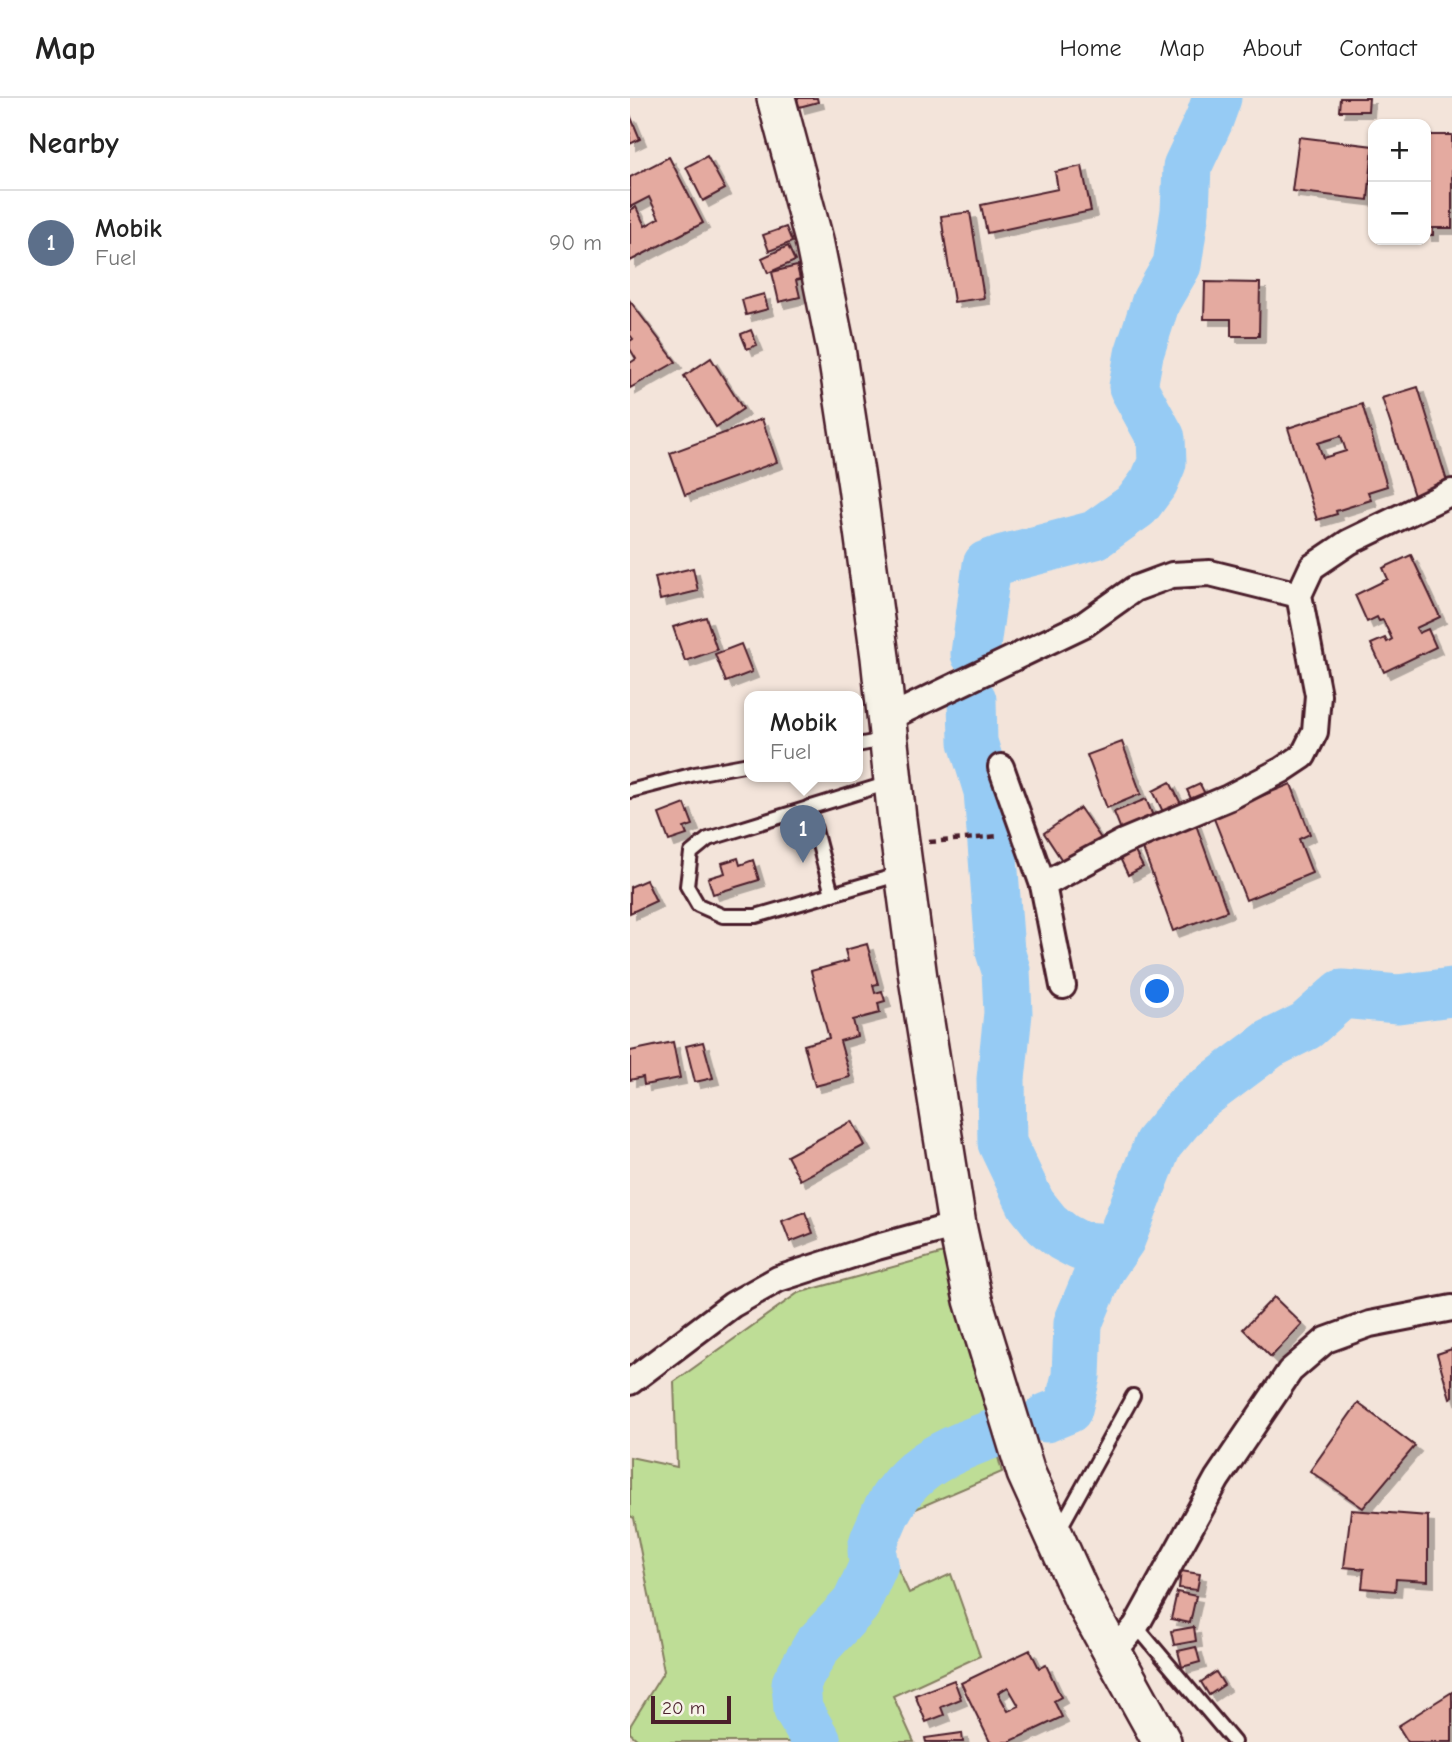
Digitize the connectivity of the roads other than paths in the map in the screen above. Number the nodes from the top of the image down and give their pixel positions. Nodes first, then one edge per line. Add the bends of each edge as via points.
1 (776, 98) edge
2 (1452, 492) edge
3 (1299, 595) junction
4 (877, 734) edge
5 (744, 765) edge
6 (1002, 767) dead end
7 (893, 781) junction
8 (630, 791) edge
9 (809, 807) junction
10 (904, 873) junction
11 (1043, 885) junction
12 (832, 894) junction
13 (1063, 986) dead end
14 (957, 1226) junction
15 (1452, 1308) edge
16 (630, 1382) edge
17 (1133, 1396) dead end
18 (1055, 1537) junction
19 (1136, 1626) junction
20 (1113, 1653) junction
21 (1162, 1742) edge
22 (1234, 1742) edge

1 - 4 main road via 814,240 836,349 857,486
2 - 3 street via 1349,542 1312,567
3 - 4 street via 1210,573 1172,575 1134,589 1085,624
3 - 11 street via 1318,695 1315,732 1303,756 1228,798 1123,842
4 - 7 main road
5 - 8 lane
6 - 11 street
7 - 9 lane
7 - 10 main road
9 - 12 lane
9 - 12 lane via 708,839 691,853 687,886 698,905 723,916 756,915
10 - 12 lane
10 - 14 main road
11 - 13 street
14 - 16 street via 778,1279 732,1305
14 - 18 main road via 973,1300 1015,1441
15 - 19 street via 1370,1324 1326,1340 1290,1371 1217,1479
17 - 18 lane
18 - 20 main road
19 - 20 street
19 - 22 lane
20 - 21 main road

